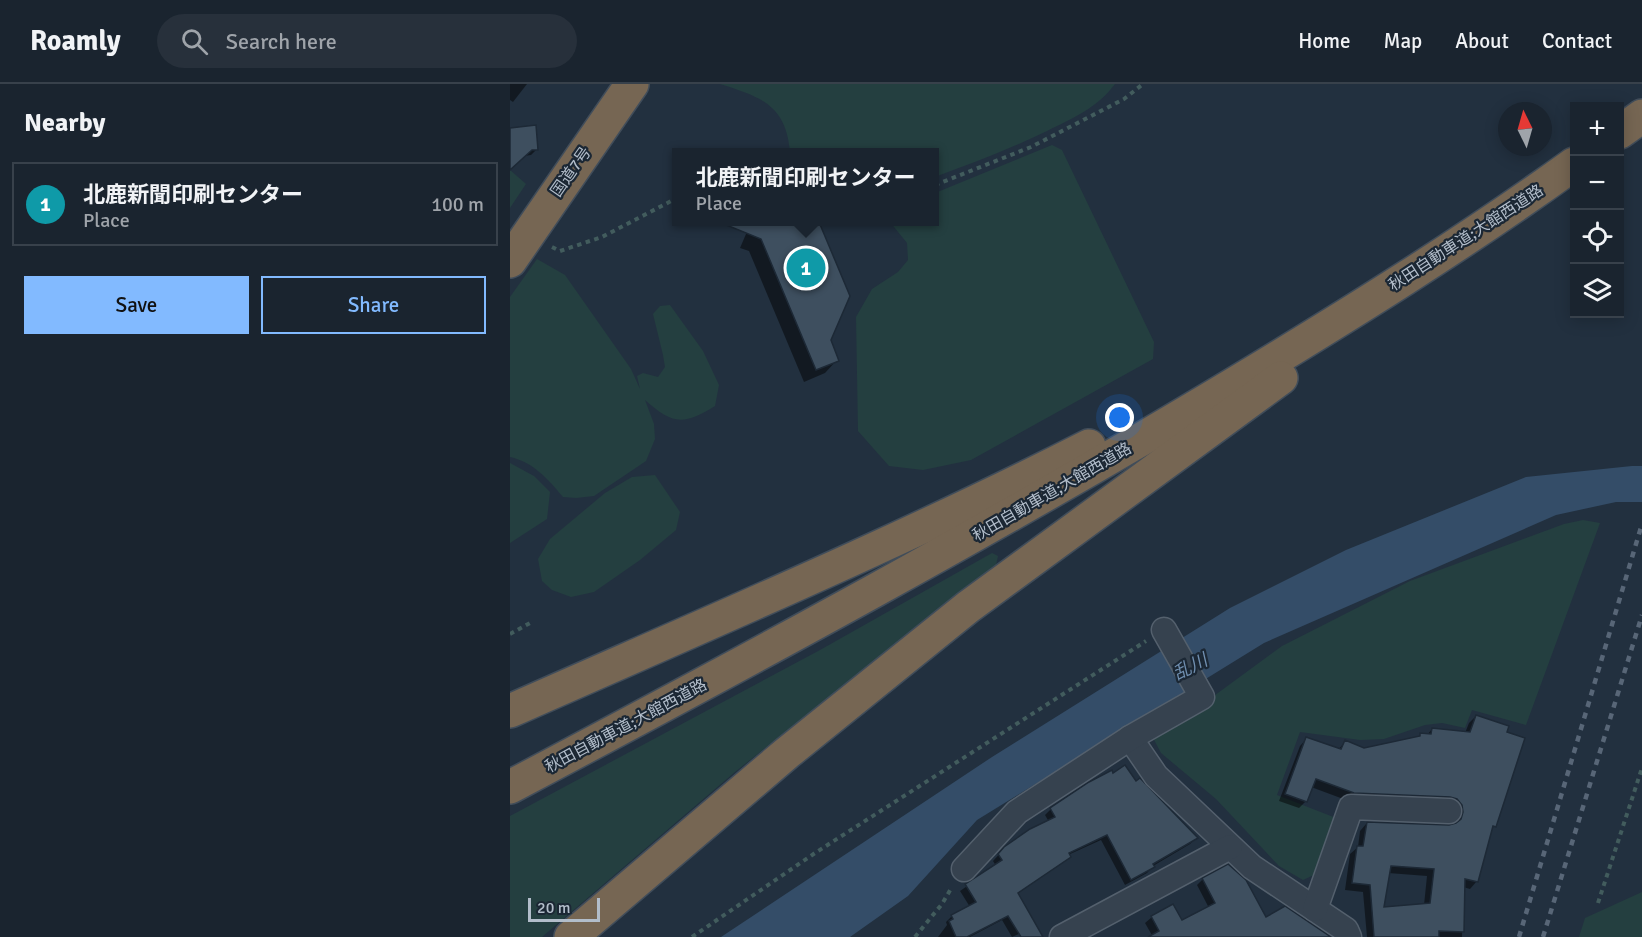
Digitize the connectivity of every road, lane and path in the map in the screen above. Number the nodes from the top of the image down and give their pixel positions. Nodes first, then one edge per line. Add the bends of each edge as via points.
1 (632, 84) edge
2 (1143, 84) edge
3 (1642, 117) edge
4 (1624, 129) edge
5 (1570, 168) edge
6 (939, 183) edge
7 (672, 201) edge
8 (1496, 220) junction
9 (516, 242) edge
10 (530, 623) dead end
11 (1164, 630) joint
12 (510, 634) edge
13 (510, 711) edge
14 (1130, 738) junction
15 (1642, 768) edge
16 (510, 787) edge
17 (1449, 811) dead end
18 (1230, 847) junction
19 (964, 869) joint
20 (1598, 903) dead end
21 (1315, 909) junction
22 (571, 937) edge
23 (692, 937) edge
24 (915, 937) edge
25 (1062, 937) edge
26 (1349, 937) edge

1 - 9 highway, 国道7号
2 - 6 path via 1124,99 1031,147
3 - 4 highway
5 - 8 highway, 秋田自動車道;大館西道路
7 - 9 path via 602,237 560,251
8 - 13 highway via 1399,268 1153,414 1019,482
8 - 16 highway, 秋田自動車道;大館西道路 via 1324,330 1117,454 934,559
8 - 22 highway via 969,607 787,753
10 - 12 path
11 - 14 street via 1202,697
11 - 23 path
14 - 18 street via 1156,776
14 - 19 street via 1017,812
15 - 20 path
17 - 21 street via 1352,807
18 - 21 street via 1252,867
18 - 25 street
19 - 24 path
21 - 26 street via 1346,930

